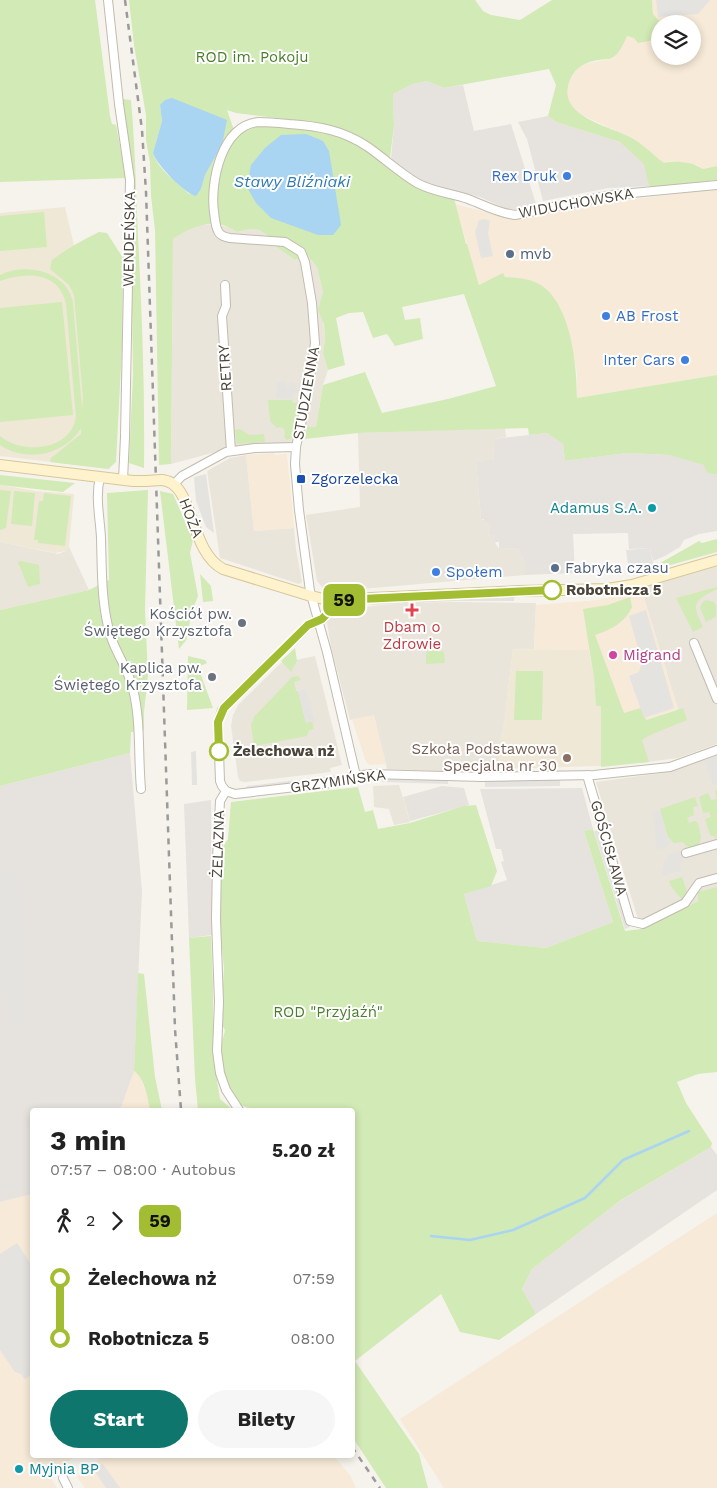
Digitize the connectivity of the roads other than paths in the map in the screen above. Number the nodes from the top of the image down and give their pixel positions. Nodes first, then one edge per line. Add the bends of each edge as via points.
1 (108, 0) edge
2 (717, 185) edge
3 (218, 232) joint
4 (225, 285) dead end
5 (296, 447) junction
6 (231, 451) junction
7 (0, 465) edge
8 (100, 477) junction
9 (123, 480) junction
10 (174, 484) junction
11 (717, 560) edge
12 (312, 596) junction
13 (340, 600) junction
14 (319, 621) junction
15 (694, 643) dead end
16 (717, 700) edge
17 (717, 750) edge
18 (587, 775) junction
19 (356, 776) junction
20 (141, 788) dead end
21 (226, 791) junction
22 (717, 844) edge
23 (686, 853) dead end
24 (717, 878) edge
25 (238, 1108) edge
26 (64, 1478) dead end
27 (68, 1488) edge

1 - 9 street, WENDEŃSKA via 130,180
2 - 3 street, WIDUCHOWSKA via 611,195 515,215 505,214 419,184 367,146 343,133 317,126 258,122 239,130 219,163 213,200
3 - 5 street, STUDZIENNA via 230,238 290,244 301,252 305,262 315,343
4 - 6 street, RETRY via 226,306 222,316
5 - 6 street
5 - 12 street, STUDZIENNA via 300,524
6 - 10 street via 182,476
7 - 8 street, HOŻA
8 - 9 street, HOŻA
8 - 20 street via 97,503 106,614 109,631 133,688
9 - 10 street, HOŻA, bridge via 161,480
10 - 12 street, HOŻA via 182,494 203,549 215,564
11 - 13 street, HOŻA via 636,584 607,589
12 - 13 street, HOŻA
12 - 14 street, STUDZIENNA
13 - 14 street
14 - 19 street, STUDZIENNA
14 - 21 street, ŻELAZNA via 308,625 222,710 218,722 220,781
15 - 16 street
17 - 18 street, GRZYMIŃSKA via 670,767
18 - 19 street, GRZYMIŃSKA via 381,773
18 - 24 street, GOŚCISŁAWA via 630,921 643,924 686,903 699,883
19 - 21 street, GRZYMIŃSKA via 340,782 236,794
21 - 25 street, ŻELAZNA via 220,801 217,859 219,1002 216,1051 226,1090
22 - 23 street
26 - 27 street

